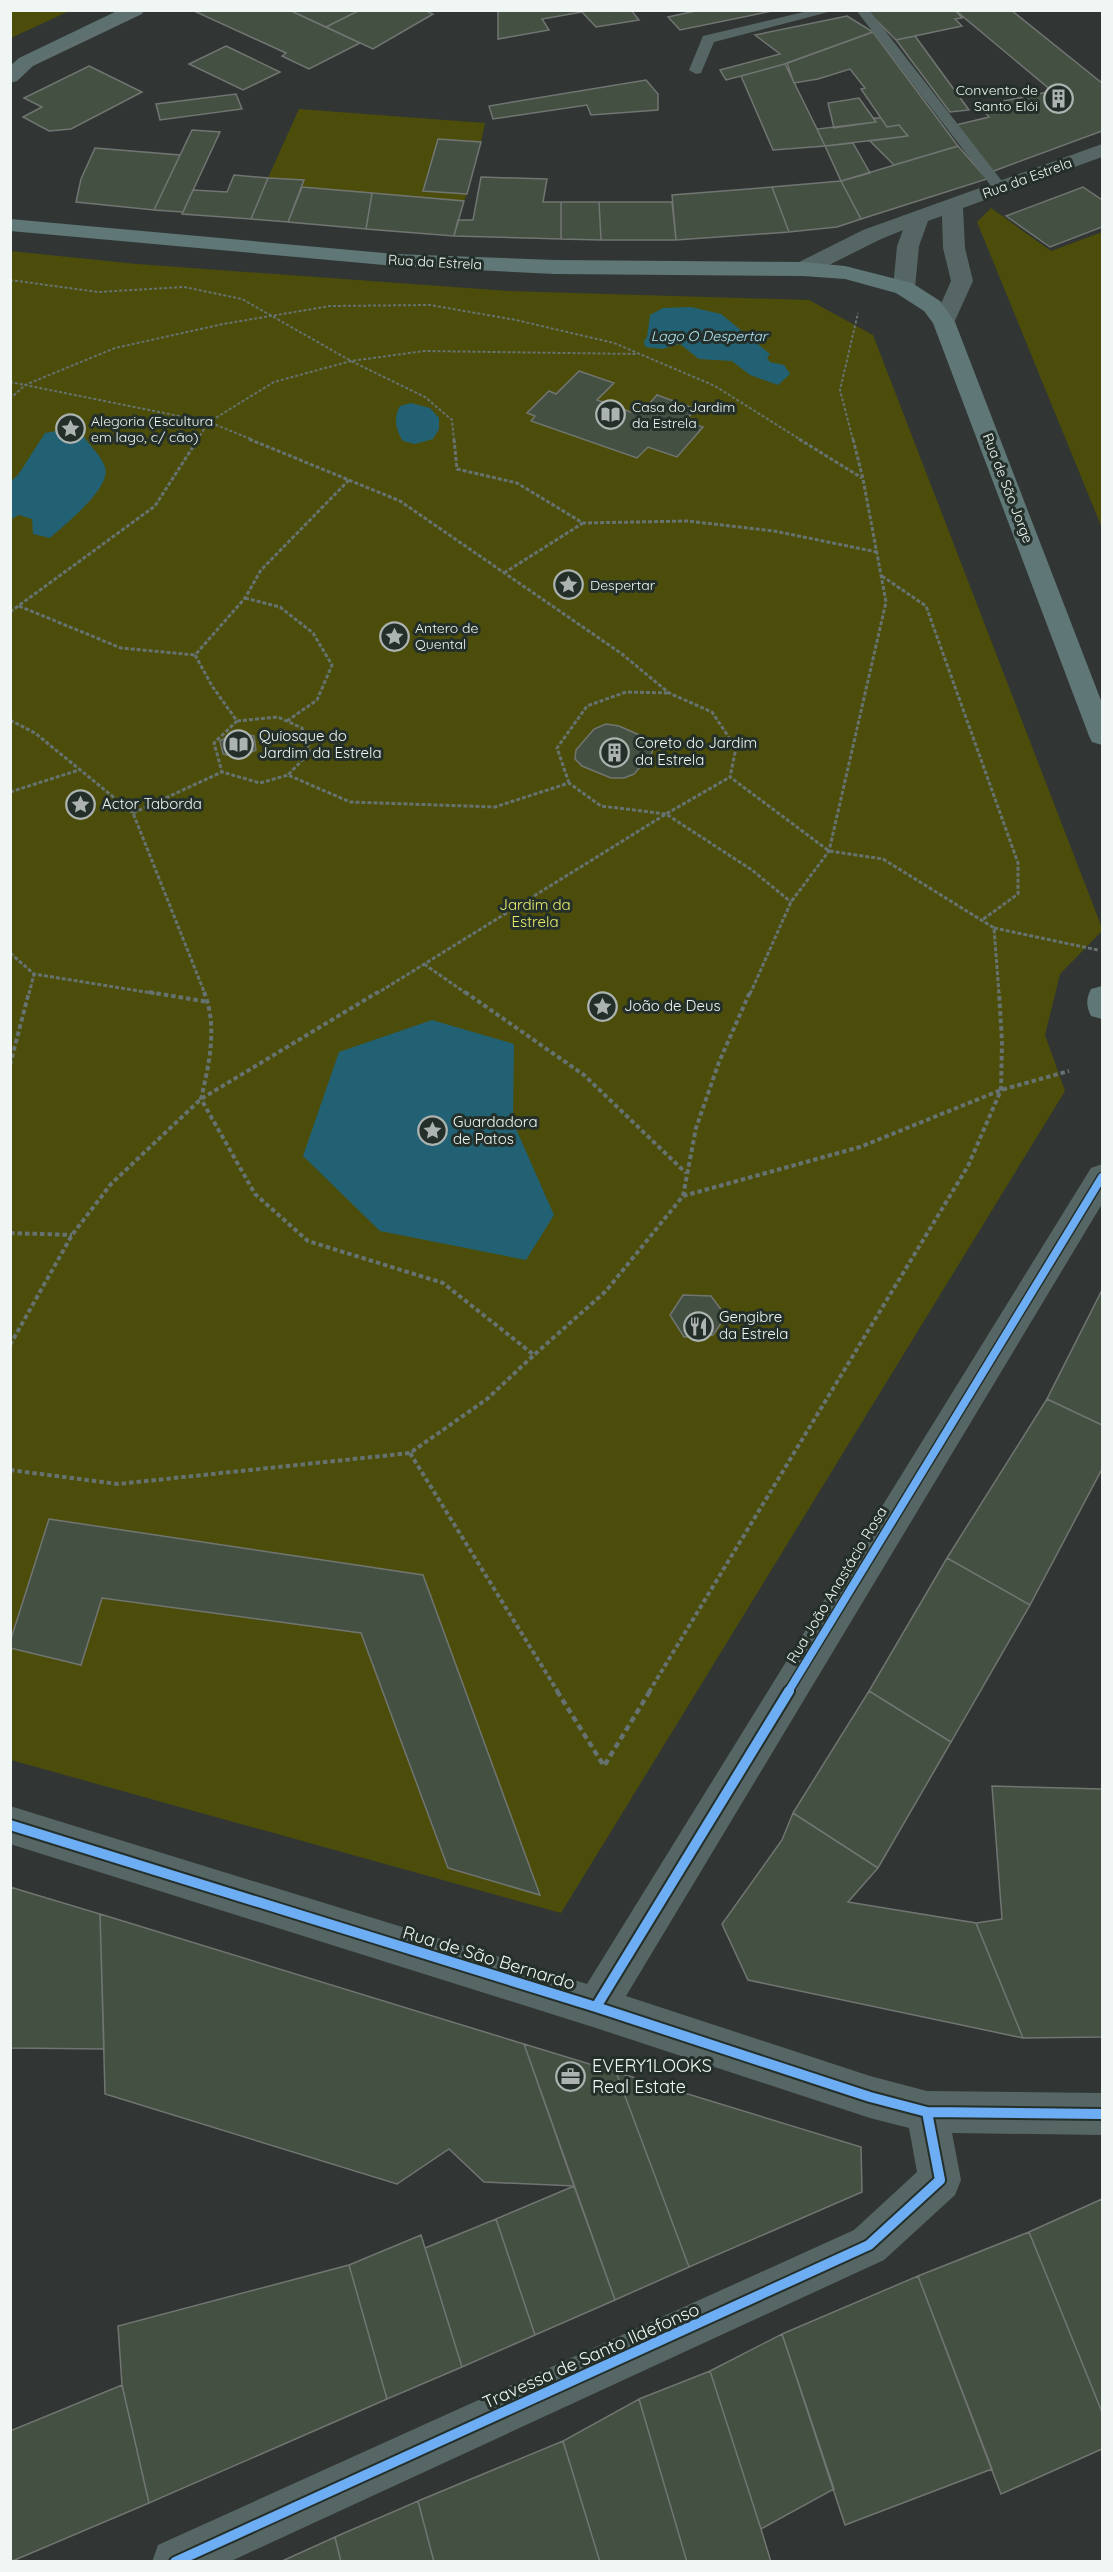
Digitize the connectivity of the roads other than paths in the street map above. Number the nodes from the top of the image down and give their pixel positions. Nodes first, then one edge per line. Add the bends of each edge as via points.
1 (135, 10) edge
2 (830, 10) edge
3 (862, 10) edge
4 (16, 65) edge
5 (696, 70) dead end
6 (10, 77) edge
7 (1102, 150) edge
8 (1000, 188) junction
9 (952, 205) junction
10 (15, 216) edge
11 (919, 218) junction
12 (803, 269) junction
13 (870, 278) joint
14 (904, 288) junction
15 (944, 322) junction
16 (1102, 736) edge
17 (1102, 997) edge
18 (1102, 1008) edge
19 (1102, 1177) edge
20 (10, 1825) edge
21 (596, 2007) junction
22 (927, 2112) junction
23 (1102, 2115) edge
24 (175, 2562) edge

1 - 4 main road
2 - 5 lane via 708,39
3 - 8 lane
4 - 6 main road
7 - 8 street, Rua da Estrela
8 - 9 street, Rua da Estrela
9 - 11 street, Rua da Estrela
9 - 15 street via 954,248 962,281
10 - 12 main road, Rua da Estrela via 68,231 395,260 555,267
11 - 12 street, Rua da Estrela via 871,235
11 - 14 street via 908,246
12 - 13 main road, Rua da Estrela
13 - 14 main road, Rua de São Jorge
14 - 15 main road, Rua de São Jorge via 932,306
15 - 16 main road, Rua de São Jorge
17 - 18 main road
19 - 21 street, Rua João Anastácio Rosa
20 - 21 street, Rua de São Bernardo
21 - 22 street, Rua de São Bernardo
22 - 23 street, Rua de São Bernardo
22 - 24 street, Travessa de Santo Ildefonso via 940,2180 869,2245

